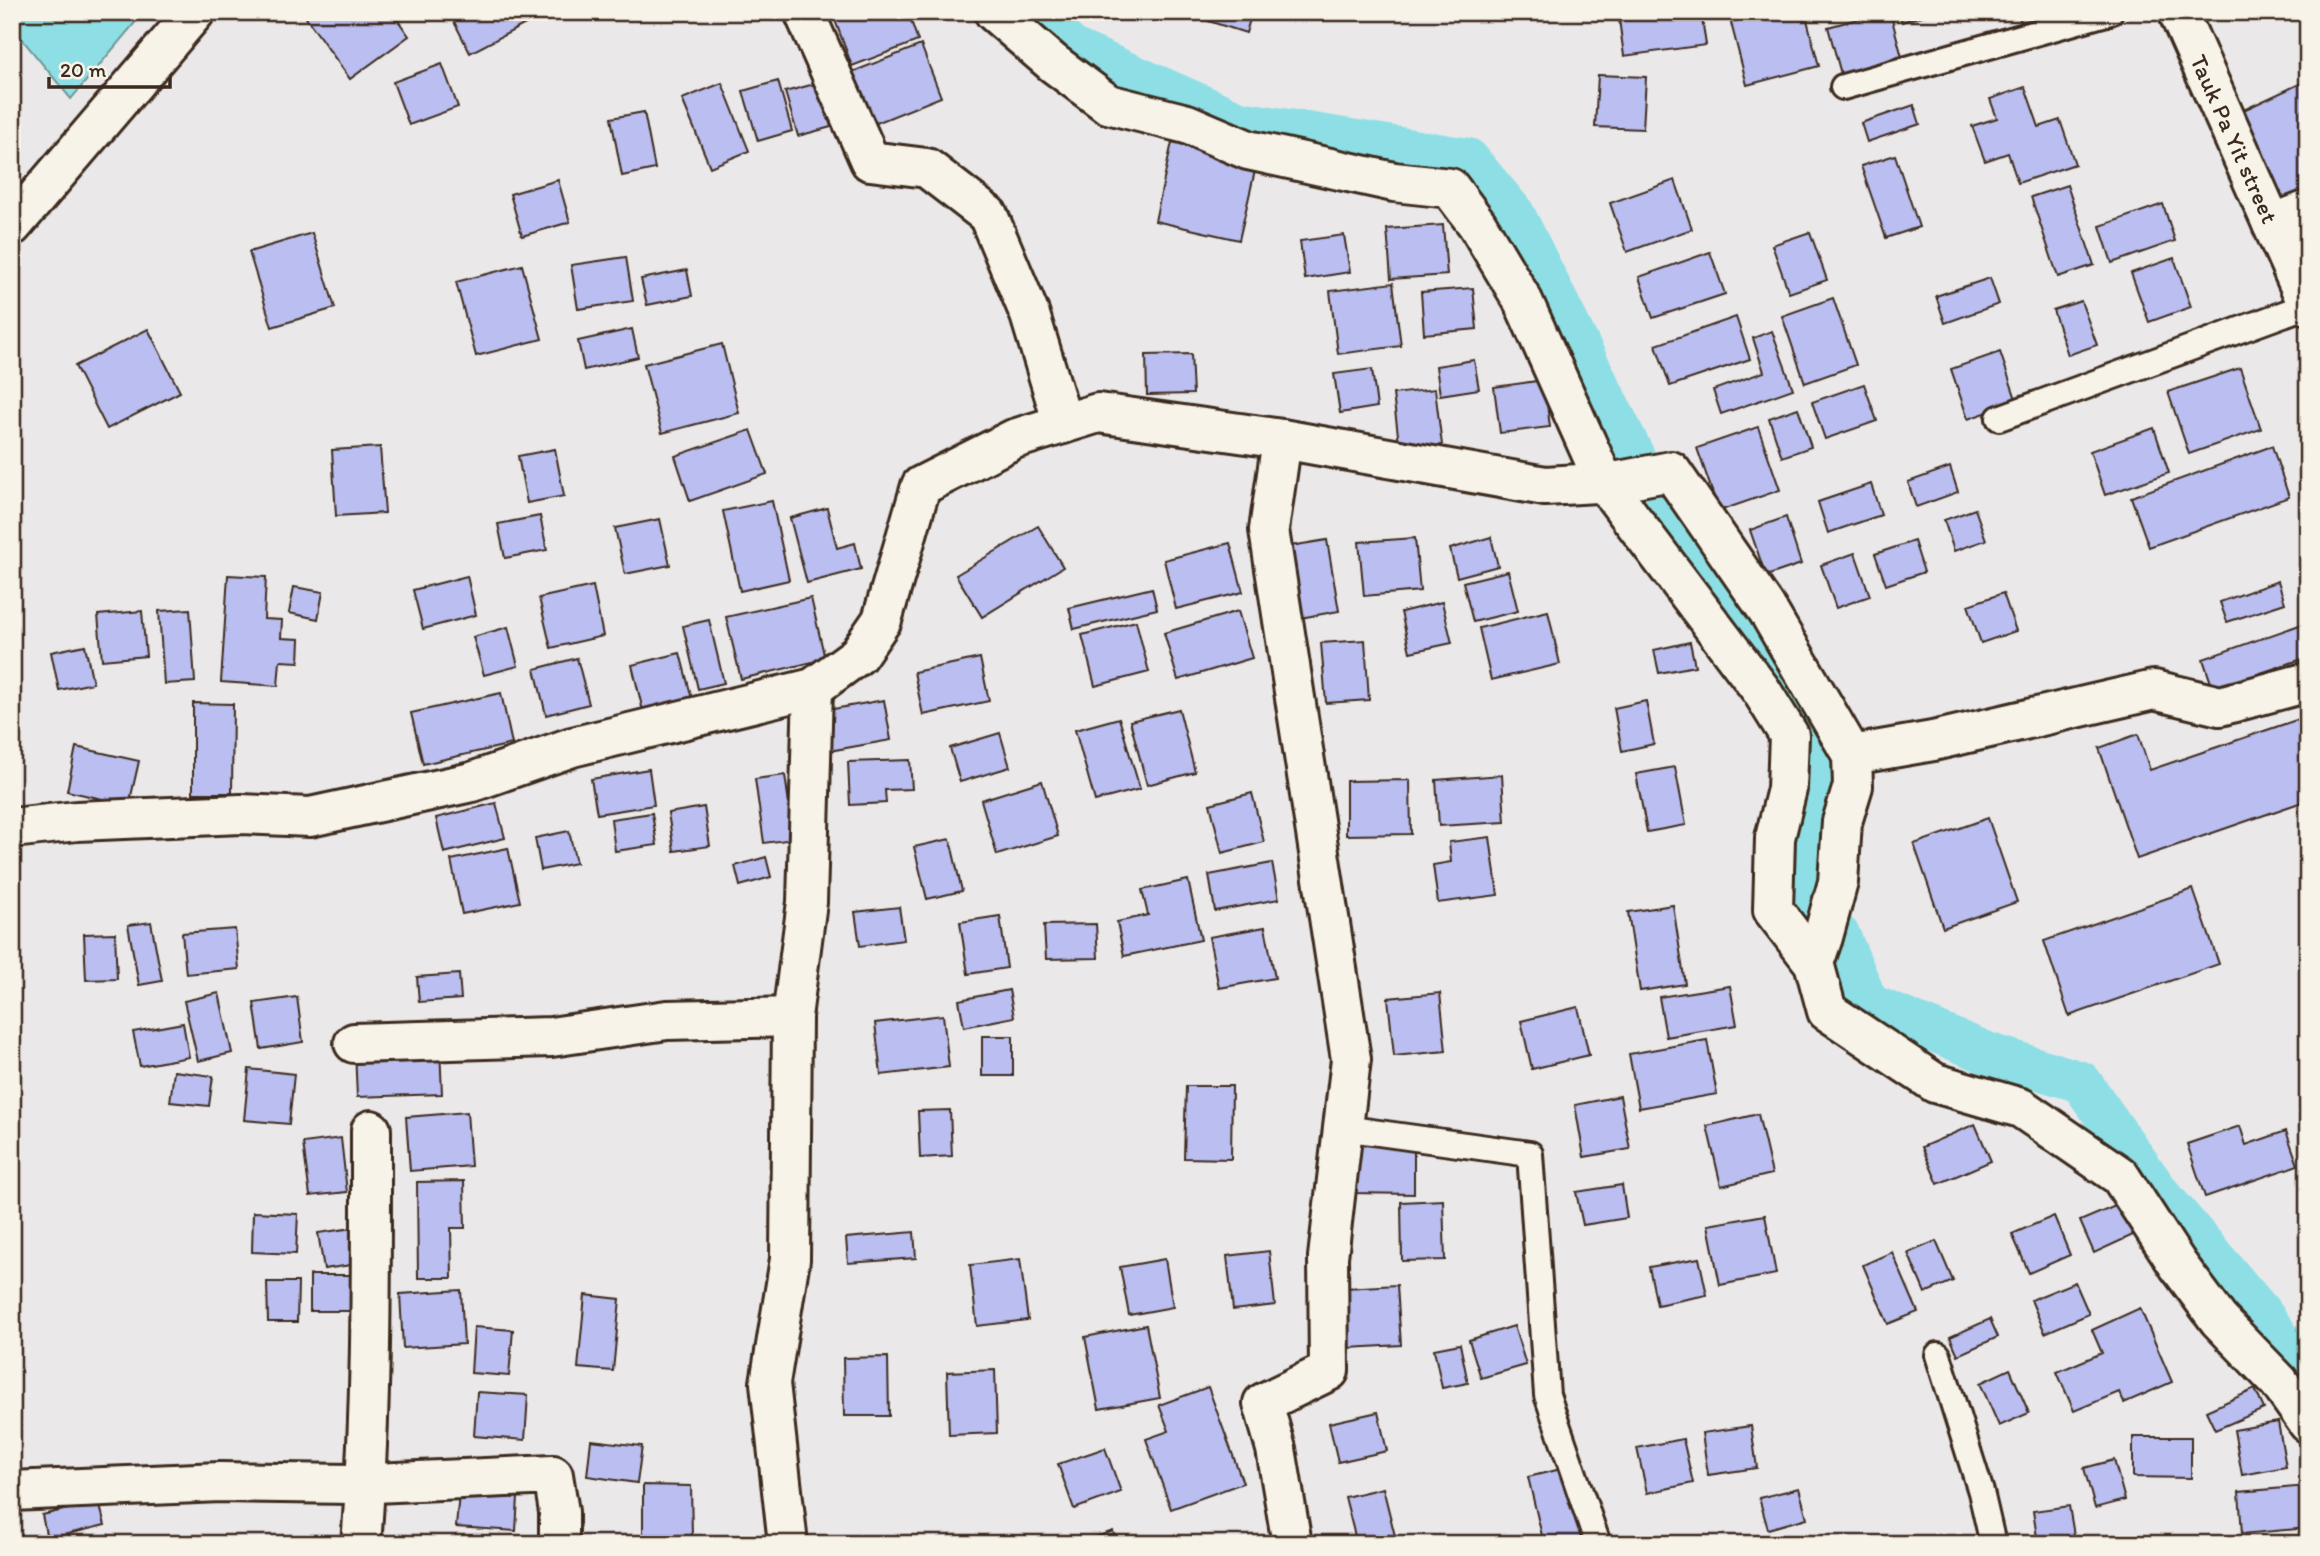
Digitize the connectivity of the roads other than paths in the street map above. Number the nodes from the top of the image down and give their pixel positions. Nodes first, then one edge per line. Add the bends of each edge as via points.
1 (195, 12) edge
2 (804, 12) edge
3 (994, 12) edge
4 (2110, 12) edge
5 (2178, 12) edge
6 (1843, 87) dead end
7 (2308, 211) edge
8 (2272, 224) junction
9 (12, 226) edge
10 (2308, 305) edge
11 (1999, 418) dead end
12 (1063, 424) junction
13 (1282, 439) junction
14 (1609, 482) junction
15 (2308, 682) edge
16 (813, 688) junction
17 (1852, 755) junction
18 (12, 828) edge
19 (1819, 950) junction
20 (792, 1017) junction
21 (354, 1043) dead end
22 (1343, 1128) junction
23 (371, 1130) dead end
24 (1938, 1354) dead end
25 (2308, 1423) edge
26 (366, 1483) junction
27 (12, 1491) edge
28 (361, 1544) edge
29 (559, 1544) edge
30 (788, 1544) edge
31 (1292, 1544) edge
32 (1598, 1544) edge
33 (1993, 1544) edge

1 - 9 street
2 - 12 street via 870,161 927,168 988,215 1031,315
3 - 14 street via 1108,104 1187,124 1248,150 1394,182 1450,188 1523,301
4 - 6 lane
5 - 8 street, Tauk Pa Yit street
7 - 8 street
8 - 10 street, Tauk Pa Yit street
10 - 11 lane
12 - 13 street via 1098,413
12 - 16 street via 1014,439 921,486 882,620 858,655
13 - 14 street via 1545,486
13 - 22 street via 1269,530 1351,1059
14 - 17 street via 1671,471 1768,611
14 - 19 street via 1761,690 1789,736 1787,789 1775,838 1773,910
15 - 17 street via 2220,706 2154,690
16 - 18 street via 572,747 472,782 310,817 241,814
16 - 20 street via 807,902
17 - 19 street via 1853,786 1842,822 1838,882
19 - 25 street via 1827,1011 1935,1083 2021,1108 2120,1176 2178,1265 2220,1320 2279,1382
20 - 21 street via 667,1020 551,1037
20 - 30 street via 790,1259 770,1383
22 - 31 street via 1328,1257 1329,1371 1263,1403
22 - 32 lane via 1530,1154 1547,1395
23 - 26 street
24 - 33 lane
26 - 27 street via 220,1482
26 - 28 street
26 - 29 street via 553,1475

